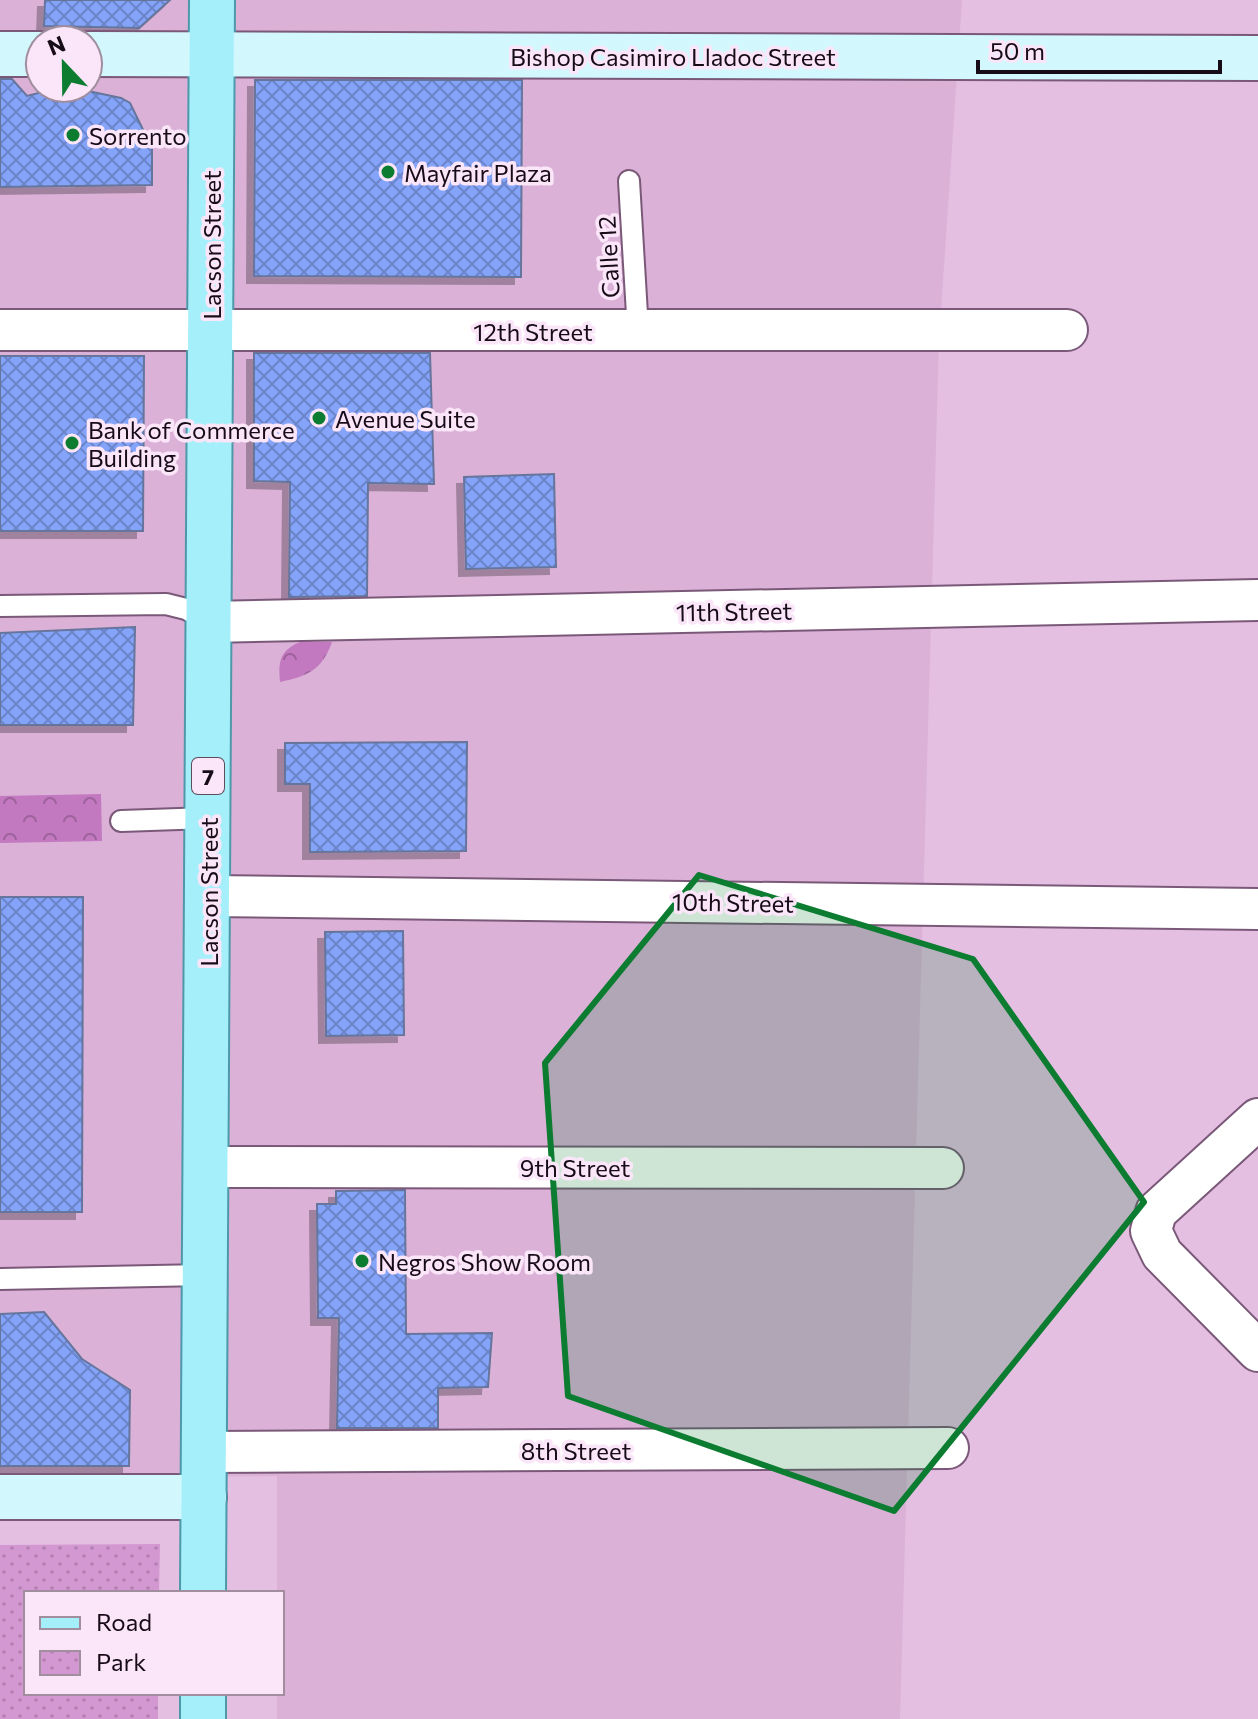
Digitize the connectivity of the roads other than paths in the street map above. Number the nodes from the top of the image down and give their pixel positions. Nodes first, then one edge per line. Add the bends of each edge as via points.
1 (212, 0) edge
2 (0, 54) edge
3 (24, 54) edge
4 (104, 54) edge
5 (212, 54) junction
6 (1258, 58) edge
7 (629, 181) dead end
8 (211, 329) junction
9 (0, 330) edge
10 (1067, 330) dead end
11 (638, 331) junction
12 (1258, 600) edge
13 (0, 606) edge
14 (209, 622) junction
15 (208, 818) junction
16 (121, 821) dead end
17 (207, 896) junction
18 (1258, 909) edge
19 (1258, 1119) edge
20 (206, 1167) junction
21 (943, 1168) dead end
22 (205, 1275) junction
23 (0, 1279) edge
24 (1258, 1351) edge
25 (948, 1448) dead end
26 (204, 1452) junction
27 (0, 1497) edge
28 (204, 1497) junction
29 (203, 1591) edge
30 (203, 1695) edge
31 (203, 1719) edge

1 - 5 main road, Lacson Street / 7
2 - 3 street
4 - 5 street, Bishop Casimiro Lladoc Street
5 - 6 street, Bishop Casimiro Lladoc Street
5 - 8 main road, Lacson Street / 7
7 - 11 lane, Calle 12
8 - 9 street, 12th Street
8 - 11 street, 12th Street
8 - 14 main road, Lacson Street / 7
10 - 11 street, 12th Street
12 - 14 street, 11th Street
13 - 14 lane via 166,604
14 - 15 main road, Lacson Street / 7
15 - 16 lane
15 - 17 main road, Lacson Street / 7
17 - 18 street, 10th Street
17 - 20 main road, Lacson Street / 7
19 - 24 street via 1156,1212 1151,1231 1162,1254
20 - 21 street, 9th Street
20 - 22 main road, Lacson Street / 7
22 - 23 lane
22 - 26 main road, Lacson Street / 7
25 - 26 street, 8th Street
26 - 28 main road, Lacson Street / 7
27 - 28 street
28 - 29 main road, Lacson Street / 7
30 - 31 main road

